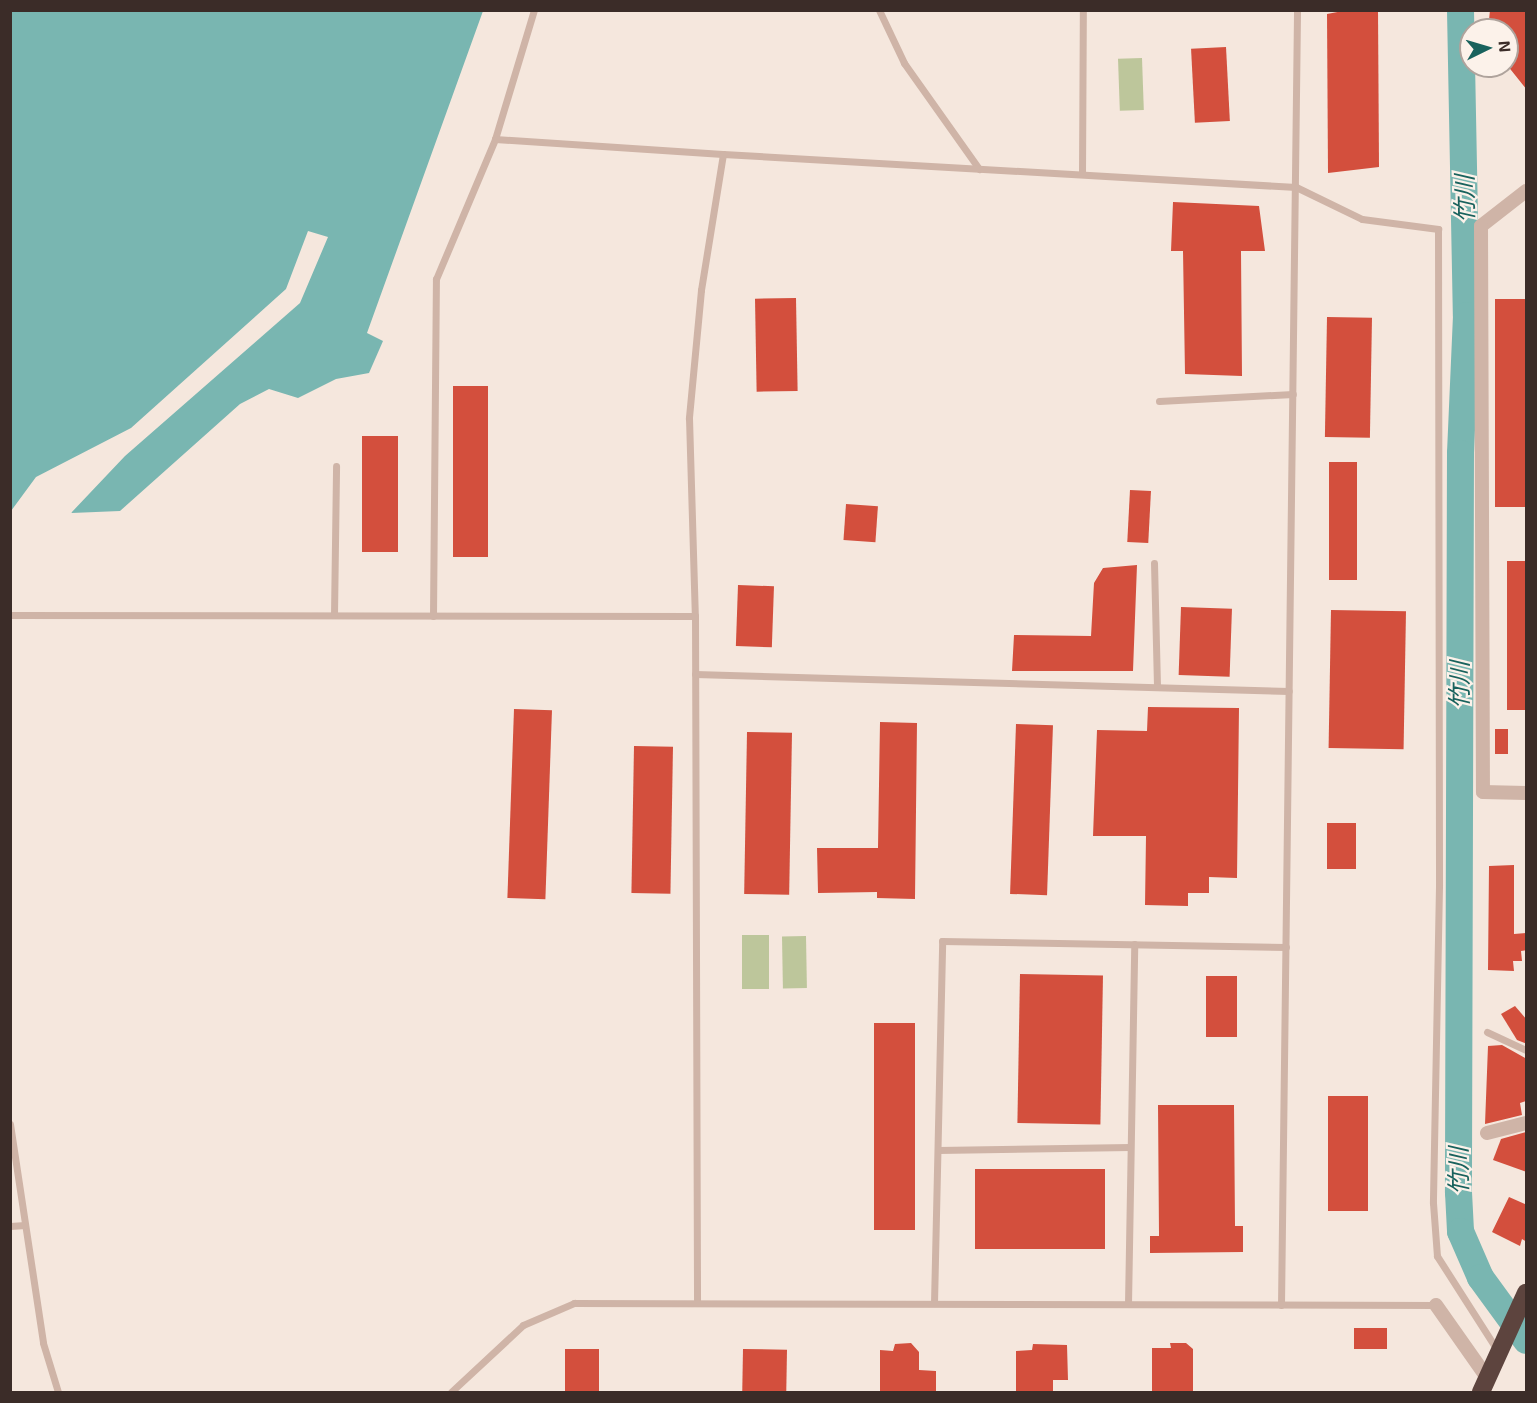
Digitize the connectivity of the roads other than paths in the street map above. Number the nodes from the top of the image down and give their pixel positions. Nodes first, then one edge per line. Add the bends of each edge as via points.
1 (534, 10) edge
2 (879, 10) edge
3 (1083, 10) edge
4 (1298, 10) edge
5 (495, 139) junction
6 (723, 154) junction
7 (979, 169) junction
8 (1082, 174) junction
9 (1296, 187) junction
10 (1527, 191) edge
11 (1293, 394) junction
12 (1160, 401) dead end
13 (336, 466) dead end
14 (1154, 563) dead end
15 (10, 615) edge
16 (334, 615) junction
17 (433, 616) junction
18 (695, 616) junction
19 (695, 674) junction
20 (1157, 687) junction
21 (1289, 691) junction
22 (1527, 793) edge
23 (1134, 944) junction
24 (1286, 947) junction
25 (1487, 1032) dead end
26 (1527, 1050) edge
27 (1526, 1121) edge
28 (10, 1124) edge
29 (1487, 1133) dead end
30 (1130, 1147) junction
31 (938, 1150) junction
32 (25, 1225) junction
33 (10, 1226) edge
34 (1524, 1299) edge
35 (697, 1302) junction
36 (934, 1303) junction
37 (1128, 1304) junction
38 (1281, 1305) junction
39 (1436, 1305) joint
40 (1502, 1345) junction
41 (1484, 1386) edge
42 (58, 1392) edge
43 (451, 1392) edge

1 - 5 lane
2 - 7 lane via 904,63
3 - 8 lane
4 - 9 lane
5 - 6 lane
5 - 17 lane via 436,279
6 - 7 lane
6 - 18 lane via 701,290 689,418
7 - 8 lane
8 - 9 lane
9 - 11 lane
9 - 40 lane via 1362,219 1438,230 1439,886 1432,1203 1437,1256
10 - 22 street via 1481,226 1481,250 1483,792
11 - 12 lane
11 - 21 lane
13 - 16 lane
14 - 20 lane
15 - 16 lane
16 - 17 lane
17 - 18 lane
18 - 19 lane
19 - 20 lane
19 - 35 lane
20 - 21 lane
21 - 24 lane
23 - 24 lane
23 - 30 lane
23 - 31 lane via 942,941
24 - 38 lane
25 - 26 lane
27 - 29 street
28 - 32 lane
30 - 31 lane
30 - 37 lane
31 - 36 lane
32 - 33 lane
32 - 42 lane via 43,1343
34 - 40 highway
35 - 36 lane
35 - 43 lane via 574,1302 547,1311 523,1325
36 - 37 lane
37 - 38 lane
38 - 39 lane
39 - 41 street
40 - 41 highway

